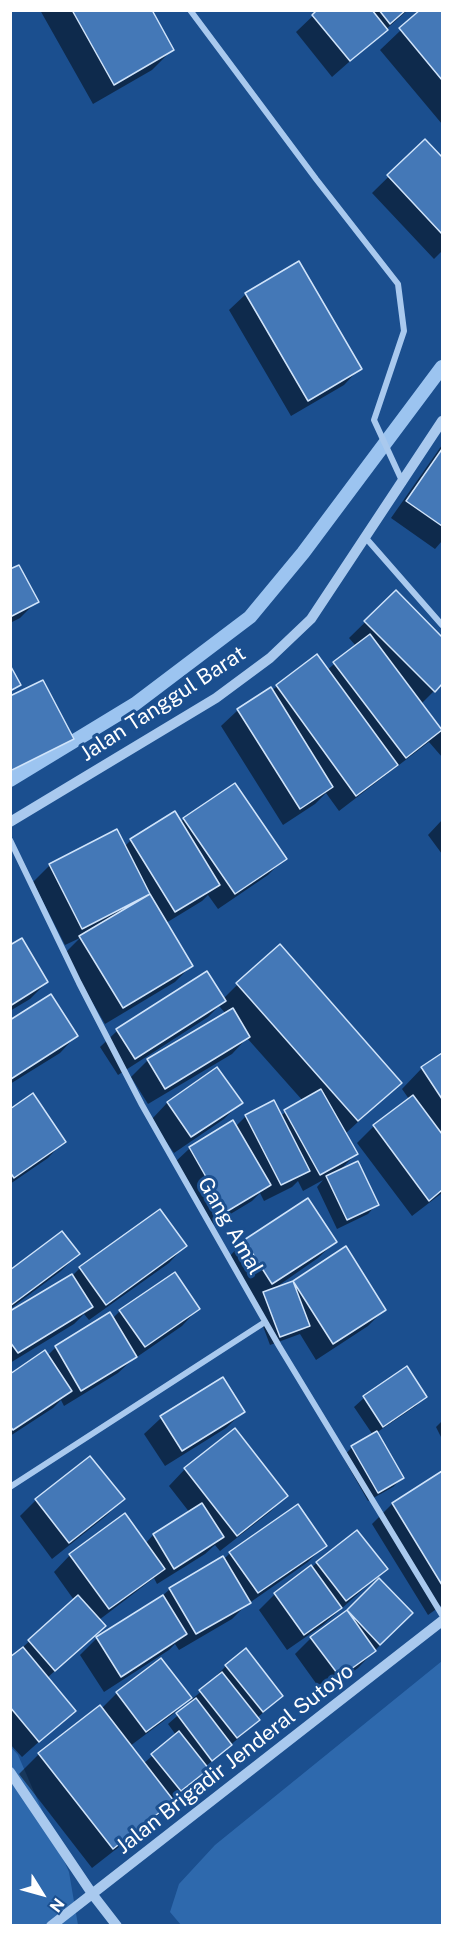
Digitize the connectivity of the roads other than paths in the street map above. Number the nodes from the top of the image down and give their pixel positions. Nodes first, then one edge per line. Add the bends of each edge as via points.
1 (190, 10) edge
2 (442, 421) edge
3 (403, 483) junction
4 (365, 536) junction
5 (442, 625) edge
6 (10, 822) edge
7 (10, 840) edge
8 (265, 1322) junction
9 (10, 1487) edge
10 (442, 1615) edge
11 (442, 1621) edge
12 (10, 1772) edge
13 (93, 1895) junction
14 (51, 1926) edge
15 (117, 1926) edge

1 - 3 street via 398,284 404,331 374,420
2 - 3 street, Jalan Tanggul Barat
3 - 4 street, Jalan Tanggul Barat
4 - 5 street
4 - 6 street, Jalan Tanggul Barat via 311,619 270,658 216,698
7 - 8 street, Gang Amal via 142,1105
8 - 9 street
8 - 10 street, Gang Amal
11 - 13 street, Jalan Brigadir Jenderal Sutoyo
12 - 13 street
13 - 14 street, Jalan Brigadir Jenderal Sutoyo
13 - 15 street

